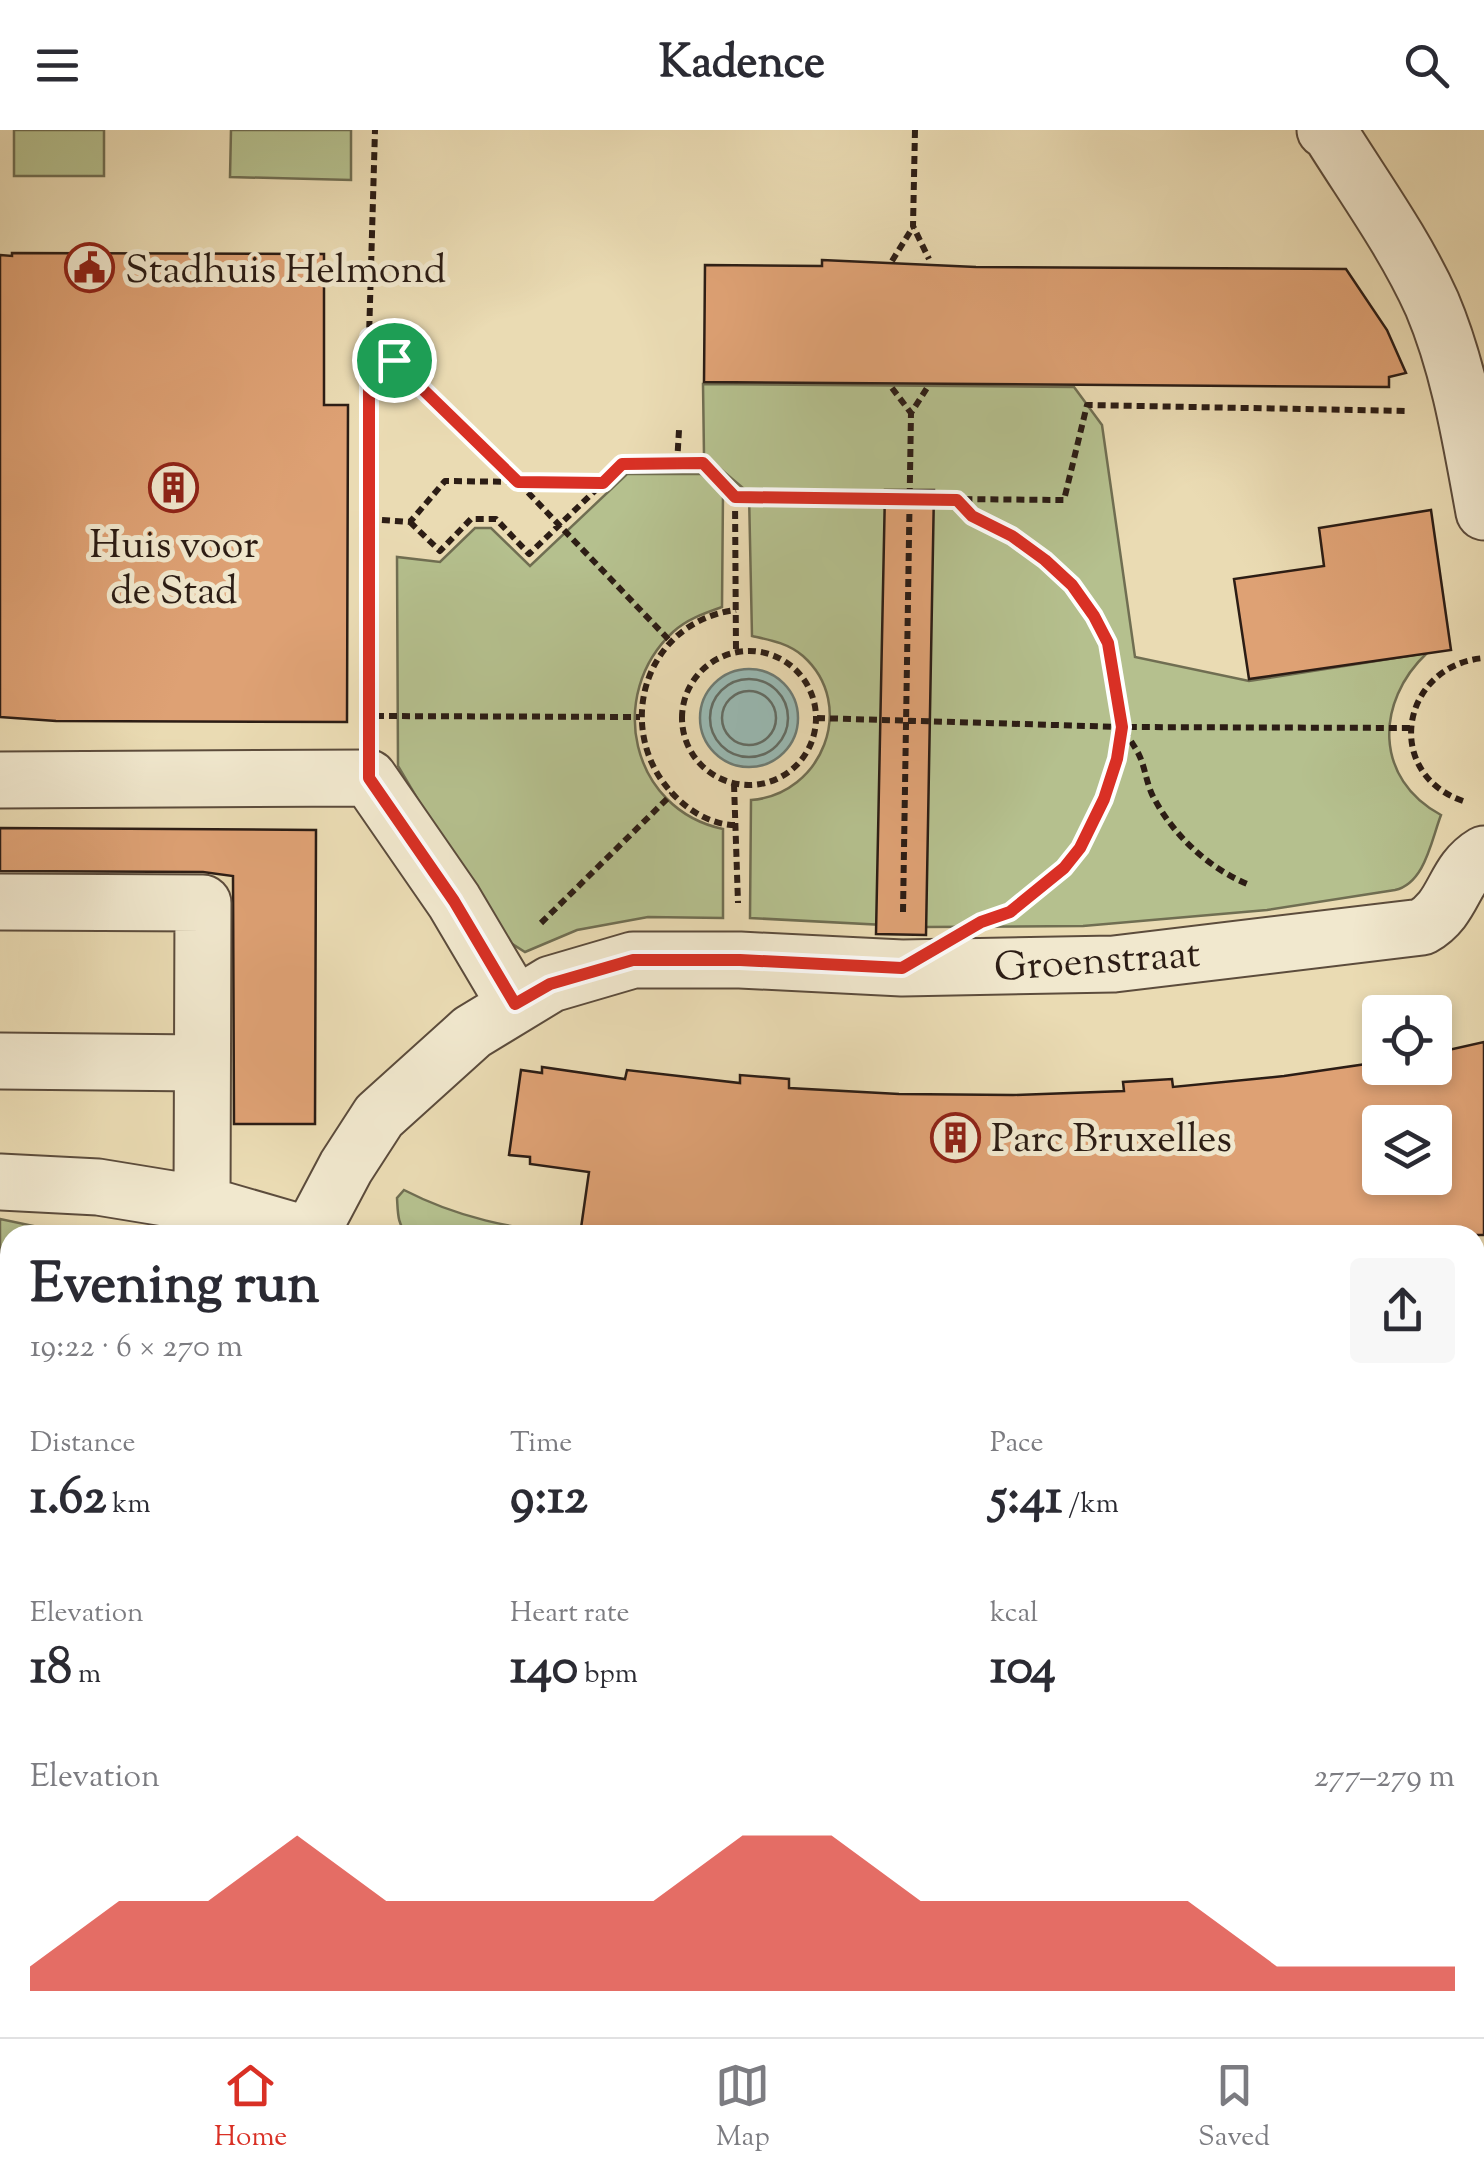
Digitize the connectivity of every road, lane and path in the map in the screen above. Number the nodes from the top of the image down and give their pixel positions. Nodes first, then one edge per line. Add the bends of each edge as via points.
1 (375, 130) edge
2 (915, 130) edge
3 (1330, 131) edge
4 (913, 226) junction
5 (929, 259) dead end
6 (892, 261) dead end
7 (369, 337) junction
8 (892, 388) dead end
9 (927, 388) dead end
10 (1463, 402) junction
11 (911, 413) junction
12 (679, 430) dead end
13 (678, 464) junction
14 (518, 482) junction
15 (603, 483) junction
16 (735, 497) junction
17 (909, 499) junction
18 (957, 500) junction
19 (1484, 512) edge
20 (369, 520) junction
21 (410, 522) junction
22 (558, 526) junction
23 (736, 610) junction
24 (671, 642) junction
25 (736, 652) junction
26 (1484, 658) edge
27 (370, 716) junction
28 (640, 717) junction
29 (817, 718) junction
30 (906, 721) junction
31 (1122, 727) junction
32 (1412, 728) junction
33 (369, 778) junction
34 (0, 780) edge
35 (734, 784) junction
36 (672, 794) junction
37 (735, 824) junction
38 (1479, 829) edge
39 (0, 902) edge
40 (1010, 912) dead end
41 (1321, 938) junction
42 (740, 960) junction
43 (902, 968) junction
44 (515, 1004) junction
45 (0, 1061) edge
46 (202, 1063) junction
47 (0, 1182) edge
48 (202, 1204) junction
49 (274, 1225) edge
50 (314, 1225) edge

1 - 7 path
2 - 4 path
3 - 10 street via 1432,305
4 - 5 path
4 - 6 path
7 - 14 path
7 - 20 path
8 - 11 path
9 - 11 path
10 - 18 path via 1410,411 1088,405 1064,500
10 - 19 street
11 - 17 path
12 - 13 path
13 - 15 path via 622,464
13 - 16 path via 703,463
14 - 15 path
14 - 21 path via 445,481
14 - 22 path
15 - 22 path
16 - 17 path
16 - 23 path
17 - 18 path
17 - 30 path
18 - 31 path via 1072,585 1108,643
20 - 21 path
20 - 27 path
21 - 22 path via 440,551 471,520 496,520 528,554
22 - 24 path
23 - 24 path via 693,624
23 - 25 path
24 - 28 path via 647,680
25 - 29 path via 756,650 792,666 806,680
25 - 35 path via 697,674 681,717 695,760
26 - 32 path via 1443,670 1425,688
27 - 28 path
27 - 33 path
28 - 36 path via 646,753
29 - 30 path
29 - 35 path via 814,738 791,771 774,781
30 - 31 path
30 - 43 path
31 - 32 path
31 - 40 path via 1104,799 1080,848
31 - 41 path via 1174,828 1231,878 1287,899
32 - 38 path via 1416,760
33 - 34 street
33 - 44 street
35 - 37 path
36 - 37 path via 690,810
36 - 44 path via 516,946
37 - 42 path
38 - 41 street, Groenstraat via 1437,919 1422,927
39 - 46 street via 204,903
41 - 43 street, Groenstraat via 1114,964
42 - 43 street, Groenstraat
42 - 44 street, Groenstraat via 633,960 550,984
44 - 50 street, Groenstraat via 472,1032 379,1116
45 - 46 street
46 - 48 street
47 - 48 street via 98,1187
48 - 49 street

